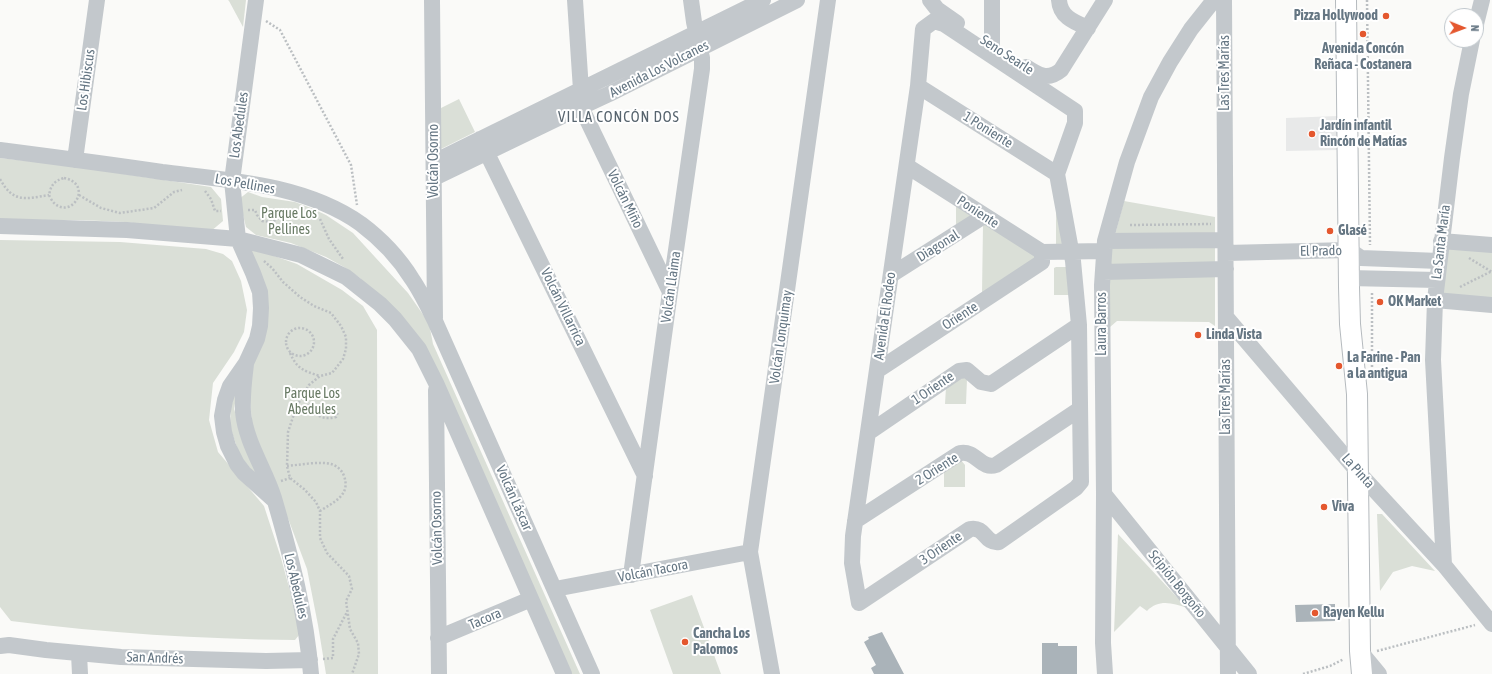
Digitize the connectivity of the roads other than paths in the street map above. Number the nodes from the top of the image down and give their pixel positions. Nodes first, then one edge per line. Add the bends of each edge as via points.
1 (97, 0) edge
2 (432, 0) edge
3 (574, 0) edge
4 (691, 0) edge
5 (763, 0) edge
6 (797, 0) edge
7 (828, 0) edge
8 (930, 0) edge
9 (992, 0) edge
10 (1059, 0) edge
11 (1105, 0) edge
12 (1214, 0) edge
13 (1224, 0) edge
14 (1346, 0) edge
15 (1358, 0) edge
16 (255, 6) edge
17 (1088, 28) junction
18 (697, 41) junction
19 (992, 45) junction
20 (1470, 48) edge
21 (918, 86) junction
22 (581, 90) junction
23 (580, 107) junction
24 (483, 146) junction
25 (0, 150) edge
26 (75, 160) junction
27 (434, 162) junction
28 (907, 166) junction
29 (1057, 174) junction
30 (434, 178) junction
31 (232, 181) junction
32 (984, 216) junction
33 (0, 226) edge
34 (1441, 241) junction
35 (240, 245) junction
36 (1492, 245) edge
37 (1226, 254) junction
38 (1104, 256) junction
39 (1361, 256) junction
40 (1042, 257) junction
41 (1073, 257) junction
42 (1439, 261) junction
43 (891, 275) junction
44 (1355, 278) junction
45 (1437, 280) junction
46 (670, 292) junction
47 (1435, 300) junction
48 (1492, 305) edge
49 (1226, 317) junction
50 (435, 322) junction
51 (1080, 325) junction
52 (246, 363) junction
53 (878, 370) junction
54 (436, 383) junction
55 (1080, 409) junction
56 (868, 433) junction
57 (1358, 472) junction
58 (645, 476) junction
59 (1104, 494) junction
60 (274, 500) junction
61 (855, 521) junction
62 (750, 552) junction
63 (1444, 565) junction
64 (631, 575) junction
65 (555, 589) junction
66 (531, 599) junction
67 (859, 603) joint
68 (1491, 623) edge
69 (438, 638) junction
70 (0, 646) edge
71 (1228, 648) junction
72 (1360, 652) junction
73 (79, 654) junction
74 (311, 667) edge
75 (80, 674) edge
76 (439, 674) edge
77 (564, 674) edge
78 (592, 674) edge
79 (772, 674) edge
80 (1105, 674) edge
81 (1228, 674) edge
82 (1249, 674) edge
83 (1357, 674) edge
84 (1362, 674) edge
85 (1380, 674) edge

1 - 26 street, Los Hibiscus
2 - 27 street, Volcán Osorno
3 - 22 street
4 - 18 street, Volcán Llaima
5 - 18 street, Avenida Los Volcanes
6 - 18 street, Avenida Los Volcanes
7 - 62 street, Volcán Lonquimay
8 - 19 street, Seno Searle via 944,15
9 - 19 street
10 - 17 street via 1060,8 1066,17
11 - 17 street, Seno Searle
12 - 38 street, Laura Barros via 1191,29 1151,97 1127,162 1108,226
13 - 37 street, Las Tres Marías
14 - 39 main road
15 - 39 main road
16 - 31 street, Los Abedules
17 - 19 street, Seno Searle via 1061,70 1048,76 1038,75
18 - 22 street, Avenida Los Volcanes
18 - 23 street, Avenida Los Volcanes via 609,94
18 - 46 street, Volcán Llaima via 702,69
20 - 34 street, La Santa María via 1461,94
21 - 28 street, Avenida El Rodeo
21 - 29 street, 1 Poniente
21 - 29 street, Avenida El Rodeo via 923,29 934,21 944,24 1075,111 1075,123
22 - 24 street, Avenida Los Volcanes
23 - 24 street, Avenida Los Volcanes
23 - 46 street, Volcán Miño
24 - 27 street, Avenida Los Volcanes
24 - 30 street, Avenida Los Volcanes
24 - 58 street, Volcán Villarrica
25 - 26 street, Los Pellines
26 - 31 street, Los Pellines
27 - 30 street, Volcán Osorno
28 - 32 street, Poniente
28 - 43 street, Avenida El Rodeo
29 - 41 street
30 - 50 street, Volcán Osorno
31 - 35 street, Los Abedules
31 - 50 street, Los Pellines via 313,199 360,224 389,249 401,264
32 - 40 street, Poniente
32 - 43 street, Diagonal
33 - 35 street via 128,230
34 - 36 street
34 - 42 street, La Santa María
35 - 52 street, Los Abedules via 260,292 261,308 257,340
35 - 54 street via 301,255 346,277 395,319 419,348
37 - 38 street, El Prado
37 - 38 street, El Prado
37 - 39 street, El Prado
37 - 49 street, Las Tres Marías
38 - 41 street, El Prado
38 - 59 street, Laura Barros
39 - 42 street, El Prado
39 - 44 main road
40 - 41 street, El Prado
40 - 53 street, Oriente
41 - 51 street
42 - 45 street, La Santa María
43 - 53 street, Avenida El Rodeo
44 - 45 street
44 - 57 main road via 1350,324 1357,394
45 - 47 street, La Santa María
46 - 58 street, Volcán Llaima
47 - 48 street
47 - 63 street, La Santa María via 1433,360
49 - 57 street, La Pinta
49 - 71 street, Las Tres Marías
50 - 65 street, Volcán Láscar
51 - 55 street
51 - 56 street, 1 Oriente via 991,384 981,382 967,370 959,371
52 - 60 street, Los Abedules via 243,394 247,432
52 - 60 street, Los Abedules via 230,386 225,400 222,416 224,432 237,464
53 - 56 street, Avenida El Rodeo
54 - 66 street, Volcán Láscar
54 - 69 street, Volcán Osorno
55 - 61 street, 2 Oriente via 996,465 988,466 969,453 960,453
55 - 67 street, 3 Oriente via 1081,482 1076,488 999,542 992,542 978,529 970,529
56 - 61 street, Avenida El Rodeo
57 - 63 street, La Pinta
57 - 72 main road
58 - 64 street, Volcán Llaima
59 - 71 street, Scipión Borgoño
59 - 80 street, Laura Barros
60 - 74 street, Los Abedules via 302,604
61 - 67 street, Avenida El Rodeo via 852,563
62 - 64 street, Volcán Tacora
62 - 79 street, Volcán Lonquimay
63 - 68 street, La Pinta
64 - 65 street, Volcán Tacora
65 - 78 street, Volcán Láscar
66 - 69 street, Tacora
66 - 77 street, Volcán Láscar
69 - 76 street, Volcán Osorno
70 - 73 street, San Andrés
71 - 81 street, Las Tres Marías
71 - 82 street, Scipión Borgoño
72 - 83 main road
72 - 84 main road
72 - 85 street
73 - 74 street, San Andrés via 266,661
73 - 75 street

